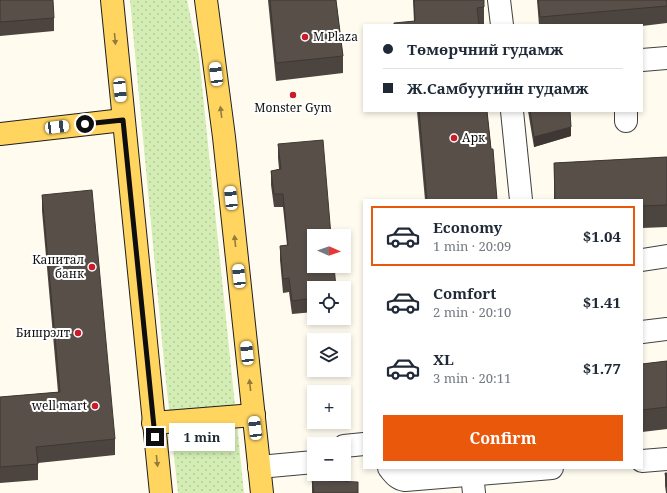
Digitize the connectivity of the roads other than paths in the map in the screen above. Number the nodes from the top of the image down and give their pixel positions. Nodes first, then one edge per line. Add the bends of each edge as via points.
1 (112, 0) edge
2 (206, 0) edge
3 (499, 0) edge
4 (502, 24) edge
5 (667, 58) edge
6 (643, 60) edge
7 (512, 112) edge
8 (123, 120) junction
9 (0, 134) edge
10 (521, 199) edge
11 (667, 256) edge
12 (643, 260) edge
13 (667, 329) edge
14 (643, 332) edge
15 (254, 415) junction
16 (153, 422) junction
17 (363, 444) edge
18 (351, 445) edge
19 (667, 459) edge
20 (643, 461) edge
21 (307, 463) edge
22 (259, 467) junction
23 (547, 469) edge
24 (396, 480) edge
25 (473, 484) edge
26 (161, 493) edge
27 (262, 493) edge

1 -> 8 main road
15 -> 2 main road via 224,137
3 - 4 street
5 - 6 street
7 - 10 street
8 - 9 main road
8 - 16 main road
11 - 12 street
13 - 14 street
15 - 16 main road
15 - 22 main road
16 -> 26 main road
17 - 18 street
19 - 20 street
21 - 22 street
22 - 27 main road
23 - 25 street
24 - 25 street

